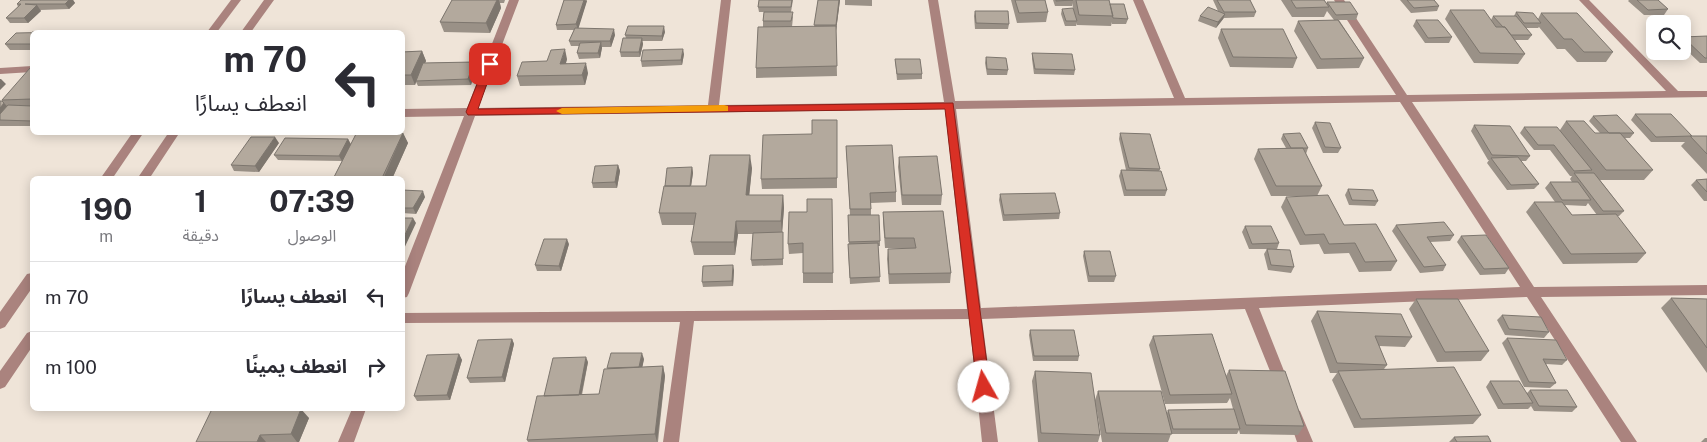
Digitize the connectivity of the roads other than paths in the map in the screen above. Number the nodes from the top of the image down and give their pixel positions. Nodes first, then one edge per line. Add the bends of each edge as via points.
1 (236, 0) edge
2 (269, 0) edge
3 (514, 0) edge
4 (726, 0) edge
5 (933, 0) edge
6 (1138, 0) edge
7 (1339, 0) edge
8 (1584, 0) edge
9 (214, 30) edge
10 (247, 30) edge
11 (30, 69) edge
12 (0, 71) edge
13 (1707, 94) edge
14 (1676, 95) junction
15 (1402, 99) junction
16 (1180, 102) junction
17 (950, 105) junction
18 (713, 109) junction
19 (472, 112) junction
20 (405, 114) edge
21 (137, 135) edge
22 (173, 135) edge
23 (108, 176) edge
24 (145, 176) edge
25 (30, 281) edge
26 (405, 286) edge
27 (1707, 290) edge
28 (1530, 292) junction
29 (1250, 303) junction
30 (975, 314) junction
31 (688, 316) junction
32 (405, 318) edge
33 (0, 323) edge
34 (30, 340) edge
35 (0, 383) edge
36 (358, 411) edge
37 (346, 442) edge
38 (671, 442) edge
39 (990, 442) edge
40 (1305, 442) edge
41 (1629, 442) edge

1 - 9 street
2 - 10 street
3 - 19 street
4 - 18 street
5 - 17 street
6 - 16 street
7 - 15 street
8 - 14 street
11 - 12 street
13 - 14 street
14 - 15 street
15 - 16 street
15 - 28 street
16 - 17 street
17 - 18 street
17 - 30 street
18 - 19 street
19 - 20 street
19 - 26 street
21 - 23 street
22 - 24 street
25 - 33 street
27 - 28 street
28 - 29 street
28 - 41 street
29 - 30 street
29 - 40 street
30 - 31 street
30 - 39 street
31 - 32 street
31 - 38 street
34 - 35 street
36 - 37 street

